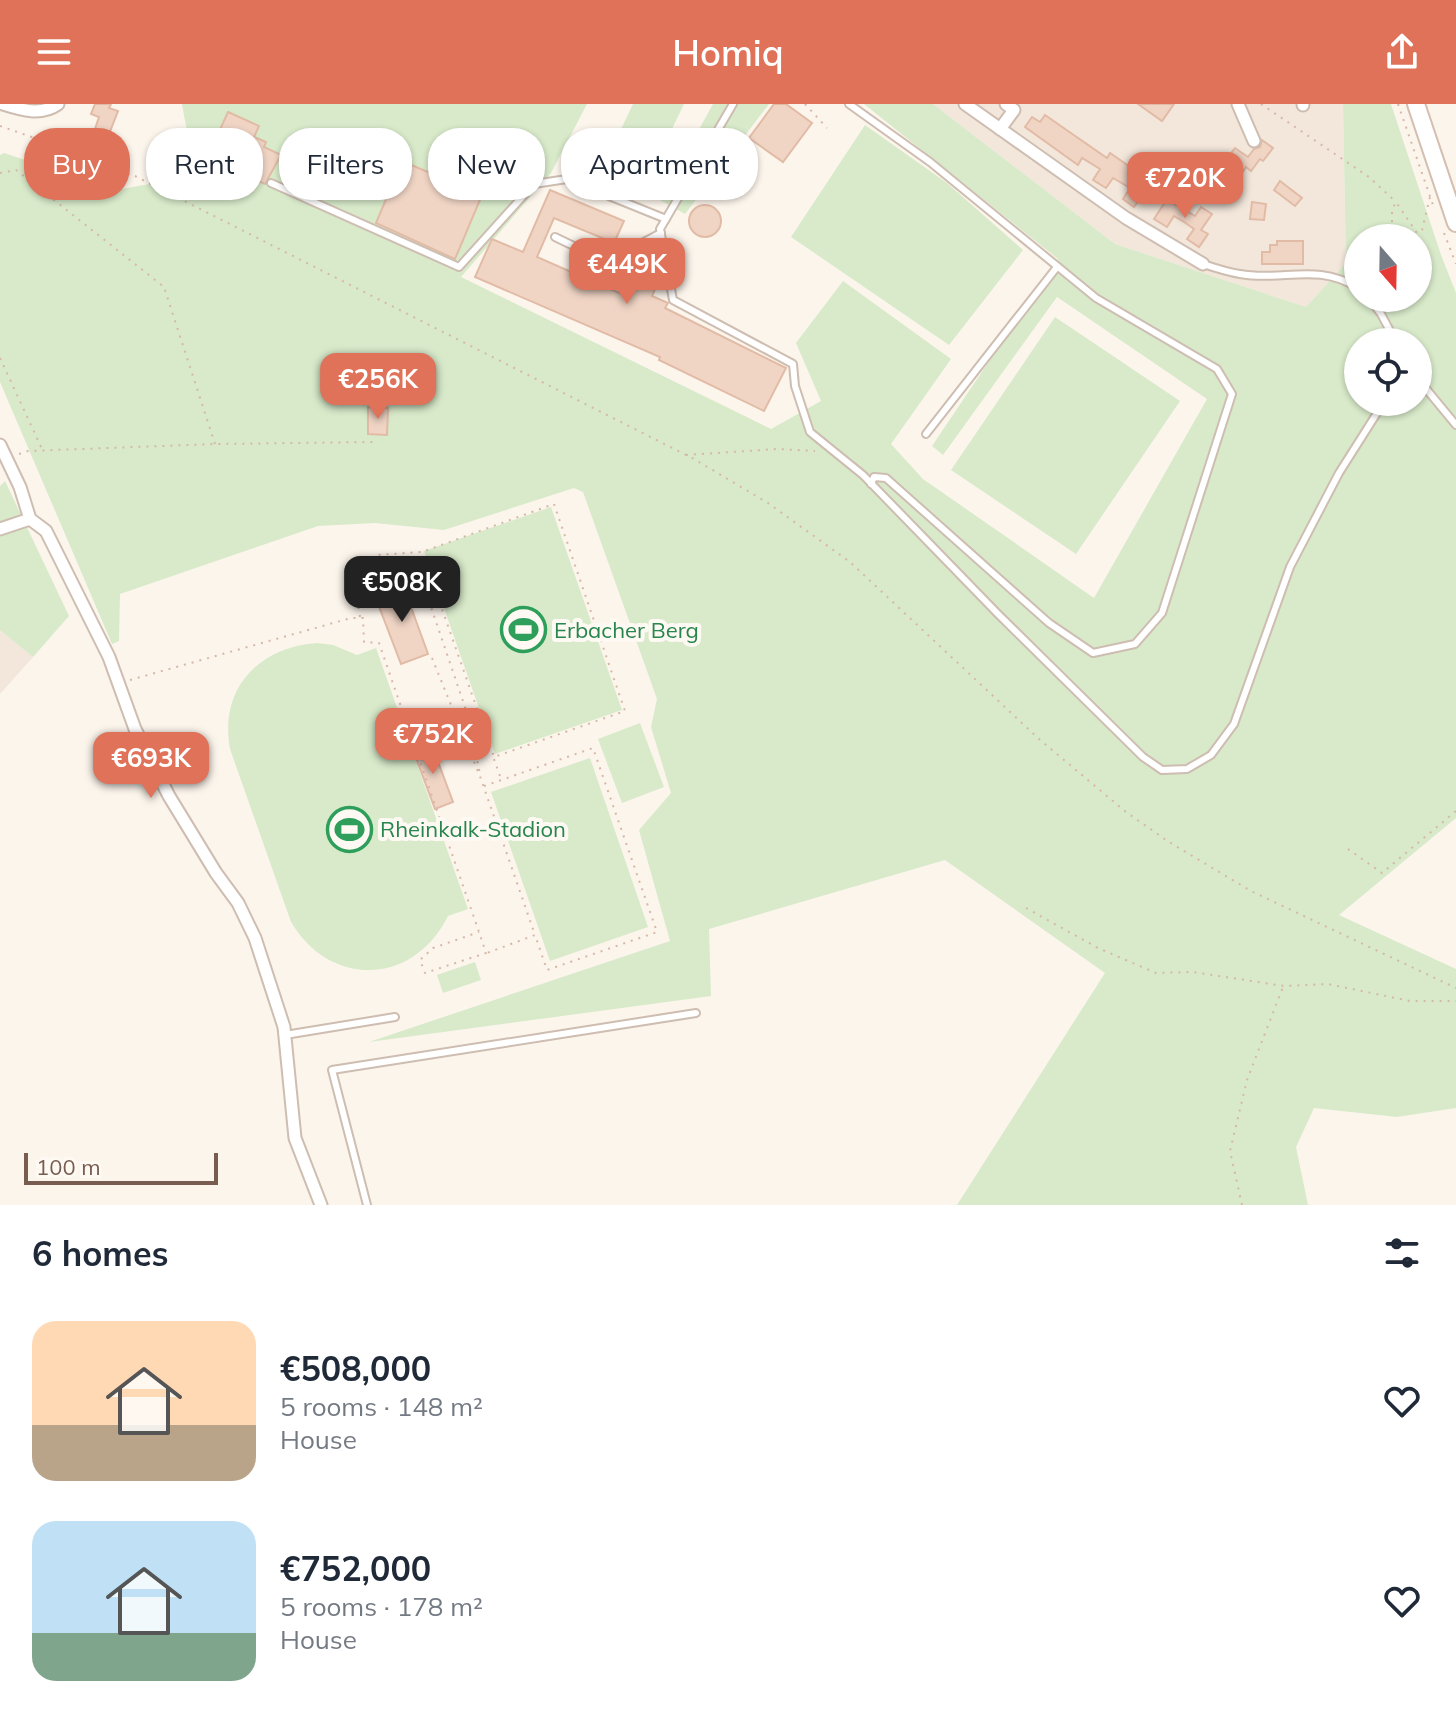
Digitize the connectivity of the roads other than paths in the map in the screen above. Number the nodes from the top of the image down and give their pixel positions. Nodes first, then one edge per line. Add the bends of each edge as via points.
1 (3, 104) edge
2 (58, 104) edge
3 (733, 104) edge
4 (849, 104) edge
5 (965, 104) edge
6 (1006, 104) edge
7 (1238, 104) edge
8 (1416, 104) edge
9 (1000, 129) junction
10 (1254, 141) dead end
11 (271, 183) dead end
12 (666, 219) junction
13 (1456, 223) edge
14 (661, 233) junction
15 (555, 237) dead end
16 (1203, 264) joint
17 (1057, 267) junction
18 (1344, 280) edge
19 (1432, 396) edge
20 (1375, 416) edge
21 (1456, 425) edge
22 (926, 434) dead end
23 (0, 445) edge
24 (871, 484) junction
25 (30, 519) junction
26 (0, 529) edge
27 (696, 1013) dead end
28 (395, 1017) dead end
29 (285, 1035) junction
30 (321, 1205) edge
31 (367, 1205) edge

1 - 2 street via 43,111
3 - 12 lane
4 - 17 lane via 930,162
5 - 9 street
6 - 9 street via 1014,110
7 - 10 street
8 - 13 street
9 - 16 street via 1126,218
11 - 12 lane via 459,267 534,184 567,179
12 - 14 lane
14 - 15 lane via 603,257
14 - 24 lane via 673,300 793,364 810,432
16 - 18 lane via 1242,275 1313,273
17 - 22 lane
17 - 24 lane via 1096,298 1217,369 1232,394 1162,613 1135,644 1093,653 1049,623 886,478 874,477
19 - 21 lane
20 - 24 lane via 1290,567 1234,724 1211,755 1187,769 1162,770 1143,757
23 - 25 street
25 - 26 street
25 - 29 street via 46,531 58,552 169,796 238,903 255,938
27 - 31 lane via 332,1070
28 - 29 lane
29 - 30 street via 295,1138

